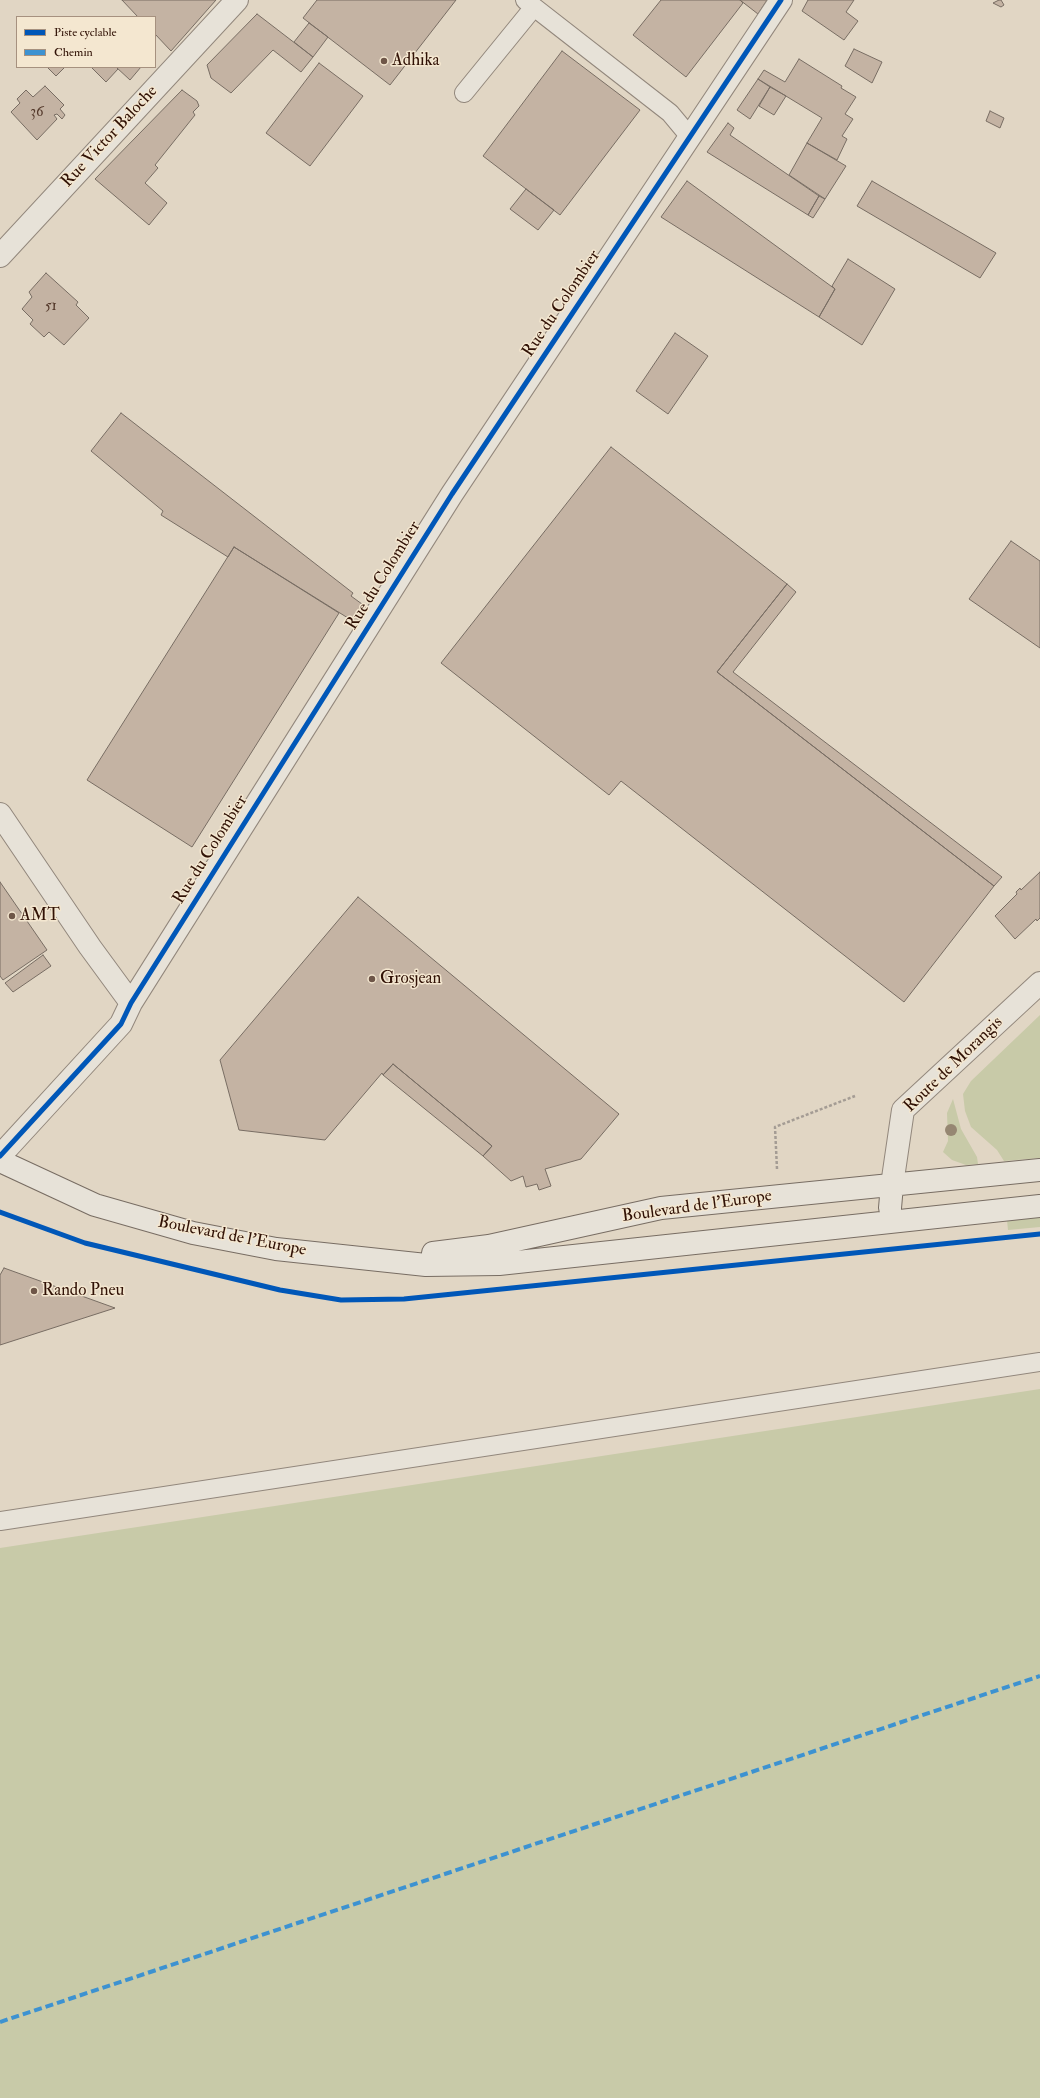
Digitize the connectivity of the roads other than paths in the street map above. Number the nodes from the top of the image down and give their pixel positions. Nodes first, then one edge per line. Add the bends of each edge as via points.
1 (237, 0) edge
2 (781, 0) edge
3 (530, 3) edge
4 (464, 93) dead end
5 (690, 137) junction
6 (0, 256) edge
7 (0, 814) edge
8 (1040, 983) edge
9 (131, 1003) junction
10 (0, 1156) edge
11 (0, 1161) edge
12 (1040, 1170) edge
13 (892, 1185) junction
14 (1040, 1206) edge
15 (890, 1208) junction
16 (953, 1215) junction
17 (356, 1258) junction
18 (534, 1260) junction
19 (1040, 1362) edge
20 (0, 1521) edge

1 - 6 street, Rue Victor Baloche
2 - 5 street, Rue du Colombier
3 - 4 lane
3 - 5 lane via 670,113
5 - 9 street, Rue du Colombier via 452,494
7 - 9 street
8 - 13 street, Route de Morangis via 903,1110
9 - 10 street, Rue du Colombier via 121,1024
11 - 17 street, Boulevard de l'Europe via 95,1205 193,1233 276,1249
12 - 13 street, Boulevard de l'Europe
13 - 15 street, Route de Morangis
13 - 17 street, Boulevard de l'Europe via 661,1208 489,1246
14 - 16 street, Boulevard de l'Europe
15 - 16 street
15 - 18 street via 777,1222
16 - 18 street, Boulevard de l'Europe
17 - 18 street, Boulevard de l'Europe via 426,1265 499,1264
19 - 20 lane

